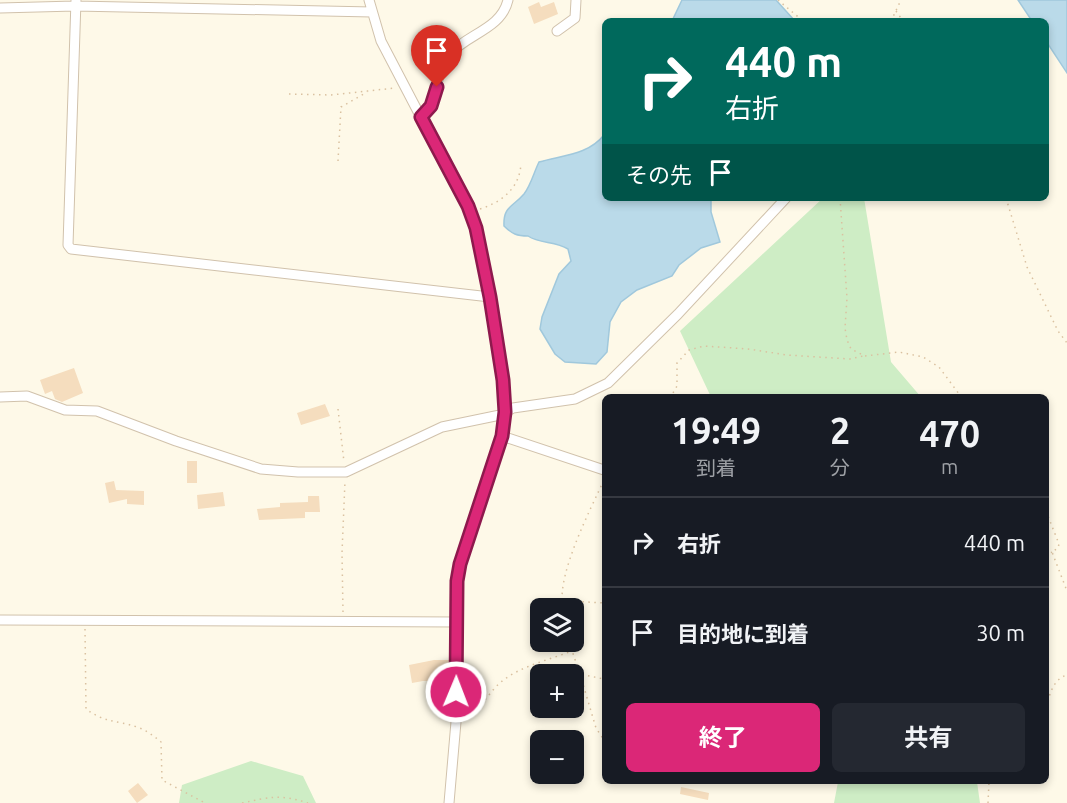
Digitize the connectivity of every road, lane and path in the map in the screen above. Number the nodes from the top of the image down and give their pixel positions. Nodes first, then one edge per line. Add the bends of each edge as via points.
1 (369, 0) edge
2 (508, 0) edge
3 (576, 0) edge
4 (778, 0) edge
5 (901, 0) edge
6 (75, 3) edge
7 (0, 8) edge
8 (895, 10) junction
9 (372, 12) junction
10 (799, 18) edge
11 (892, 18) edge
12 (901, 18) edge
13 (557, 31) dead end
14 (404, 87) junction
15 (368, 92) junction
16 (289, 94) dead end
17 (421, 117) junction
18 (338, 161) dead end
19 (521, 163) dead end
20 (783, 201) edge
21 (840, 201) edge
22 (1007, 201) edge
23 (470, 212) junction
24 (490, 297) junction
25 (1067, 344) edge
26 (863, 356) junction
27 (672, 394) edge
28 (959, 394) edge
29 (0, 397) edge
30 (338, 409) dead end
31 (505, 412) junction
32 (502, 436) junction
33 (602, 469) edge
34 (346, 472) junction
35 (602, 485) edge
36 (1049, 519) edge
37 (1052, 552) junction
38 (1049, 554) edge
39 (1067, 591) edge
40 (562, 598) edge
41 (584, 602) edge
42 (602, 603) edge
43 (0, 620) edge
44 (343, 621) junction
45 (85, 622) junction
46 (457, 622) junction
47 (570, 652) edge
48 (584, 675) edge
49 (1067, 675) edge
50 (602, 679) edge
51 (584, 688) edge
52 (1049, 699) edge
53 (456, 717) junction
54 (602, 737) edge
55 (989, 784) edge
56 (205, 803) edge
57 (242, 803) edge
58 (308, 803) edge
59 (449, 803) edge
60 (988, 803) edge

1 - 9 street
2 - 17 street via 495,22 450,54 431,106
3 - 13 street via 575,18
4 - 10 path
5 - 8 path
6 - 7 street
6 - 9 street
6 - 24 street via 68,245 71,249
8 - 11 path
8 - 12 path
9 - 14 street via 381,41
14 - 15 path
14 - 17 street
15 - 16 path
15 - 18 path via 341,107
17 - 23 street
19 - 23 path via 512,191 490,206
20 - 31 street via 608,383 575,399
21 - 26 path via 847,298 845,334 851,349
22 - 25 path via 1027,267
23 - 24 street
24 - 31 street
26 - 27 path via 840,359 698,347 689,350 677,363 677,386
26 - 28 path via 899,352 923,357 939,367
29 - 34 street via 27,396 65,410 97,411 261,469
30 - 34 path
31 - 32 street
31 - 34 street via 442,427
32 - 33 street
32 - 46 street via 459,571
34 - 44 path
35 - 40 path via 571,556
36 - 37 path via 1058,542 1058,548
37 - 38 path
37 - 39 path
41 - 42 path
43 - 45 street
44 - 45 street
44 - 46 street
45 - 56 path via 86,710 102,720 138,727 151,734 161,742 162,780
46 - 53 street
47 - 53 path via 510,676 470,713
48 - 50 path
49 - 52 path via 1055,683
51 - 54 path
53 - 59 street
55 - 60 path
57 - 58 path via 273,796

